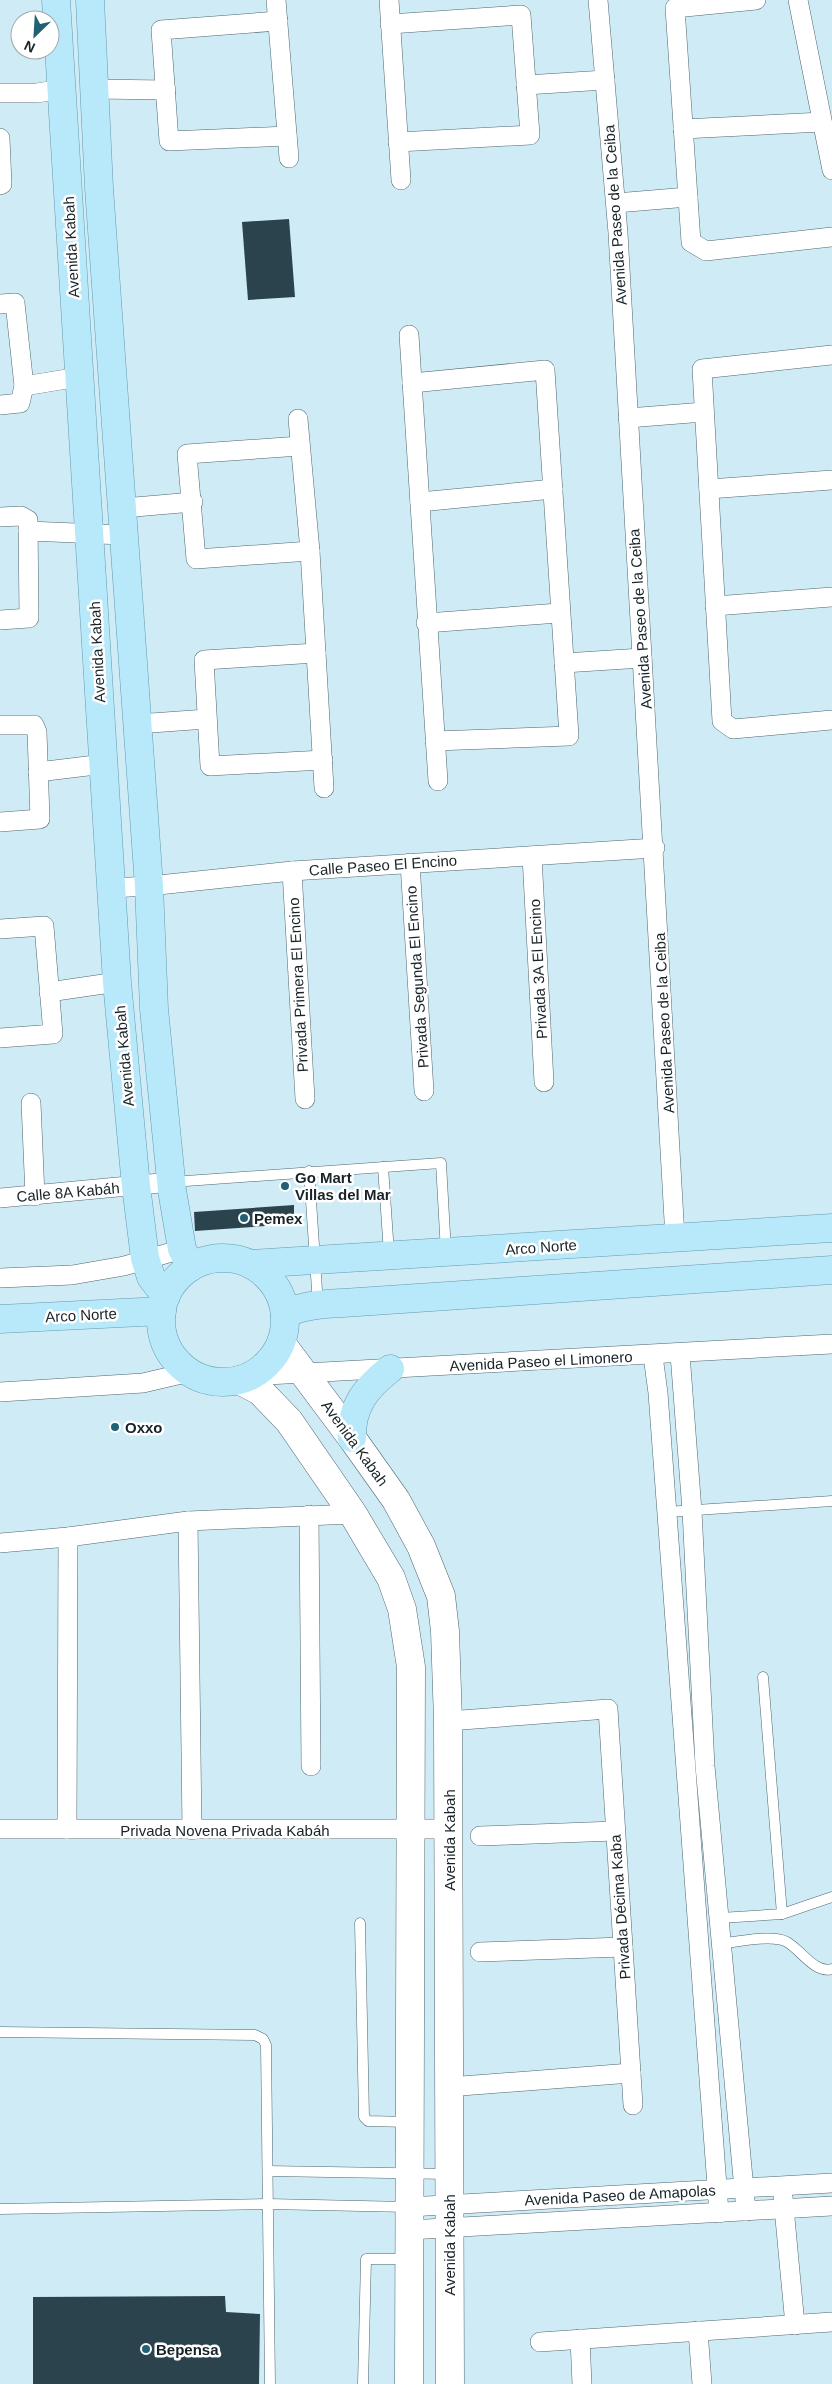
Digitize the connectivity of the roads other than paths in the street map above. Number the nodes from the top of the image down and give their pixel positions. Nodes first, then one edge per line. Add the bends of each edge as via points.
1 (56, 0) edge
2 (90, 0) edge
3 (276, 0) edge
4 (389, 0) edge
5 (598, 0) edge
6 (756, 0) edge
7 (798, 0) edge
8 (278, 21) junction
9 (390, 24) junction
10 (605, 80) junction
11 (526, 85) junction
12 (62, 89) junction
13 (94, 89) junction
14 (166, 90) junction
15 (0, 93) edge
16 (822, 122) junction
17 (683, 129) junction
18 (287, 136) junction
19 (0, 138) edge
20 (398, 142) junction
21 (289, 158) dead end
22 (832, 170) edge
23 (401, 180) dead end
24 (0, 185) edge
25 (688, 197) junction
26 (616, 204) junction
27 (832, 237) edge
28 (0, 304) edge
29 (409, 335) dead end
30 (832, 355) edge
31 (79, 377) junction
32 (412, 383) junction
33 (24, 386) junction
34 (0, 405) edge
35 (704, 412) junction
36 (628, 418) junction
37 (298, 419) dead end
38 (300, 446) junction
39 (832, 480) edge
40 (553, 489) junction
41 (709, 489) junction
42 (193, 502) junction
43 (420, 502) junction
44 (123, 508) junction
45 (0, 516) edge
46 (28, 531) junction
47 (90, 535) junction
48 (123, 535) junction
49 (310, 551) junction
50 (832, 597) edge
51 (715, 606) junction
52 (560, 613) junction
53 (0, 620) edge
54 (426, 623) junction
55 (316, 653) junction
56 (642, 658) junction
57 (564, 663) junction
58 (207, 719) junction
59 (832, 720) edge
60 (137, 724) junction
61 (0, 725) edge
62 (435, 742) junction
63 (323, 760) junction
64 (104, 764) junction
65 (38, 772) junction
66 (438, 781) dead end
67 (324, 788) dead end
68 (0, 822) edge
69 (654, 848) junction
70 (532, 856) junction
71 (410, 863) junction
72 (292, 871) junction
73 (149, 886) junction
74 (111, 888) junction
75 (0, 930) edge
76 (117, 982) junction
77 (50, 992) junction
78 (0, 1038) edge
79 (544, 1082) dead end
80 (424, 1091) dead end
81 (305, 1099) dead end
82 (31, 1103) dead end
83 (383, 1167) junction
84 (309, 1171) junction
85 (171, 1182) junction
86 (136, 1186) junction
87 (34, 1196) junction
88 (0, 1198) edge
89 (832, 1228) edge
90 (675, 1238) junction
91 (446, 1253) junction
92 (389, 1257) junction
93 (145, 1258) junction
94 (186, 1258) junction
95 (314, 1261) junction
96 (250, 1264) junction
97 (832, 1270) edge
98 (0, 1278) edge
99 (164, 1303) junction
100 (318, 1305) junction
101 (285, 1314) junction
102 (0, 1320) edge
103 (281, 1344) junction
104 (832, 1344) edge
105 (680, 1354) junction
106 (653, 1356) junction
107 (390, 1369) junction
108 (190, 1372) junction
109 (303, 1374) junction
110 (244, 1378) junction
111 (0, 1392) edge
112 (352, 1438) junction
113 (832, 1501) edge
114 (692, 1511) junction
115 (666, 1512) junction
116 (353, 1514) junction
117 (308, 1515) junction
118 (188, 1522) junction
119 (68, 1537) junction
120 (0, 1543) edge
121 (763, 1677) dead end
122 (448, 1721) junction
123 (311, 1766) dead end
124 (685, 1766) junction
125 (705, 1766) junction
126 (0, 1829) edge
127 (67, 1829) junction
128 (449, 1829) junction
129 (192, 1830) junction
130 (409, 1830) junction
131 (615, 1831) junction
132 (480, 1836) dead end
133 (832, 1898) edge
134 (782, 1914) junction
135 (720, 1918) junction
136 (360, 1923) dead end
137 (722, 1943) junction
138 (623, 1947) junction
139 (480, 1952) dead end
140 (832, 1969) edge
141 (0, 2032) edge
142 (631, 2072) junction
143 (448, 2087) junction
144 (633, 2105) dead end
145 (409, 2122) junction
146 (268, 2171) junction
147 (409, 2173) junction
148 (449, 2174) junction
149 (832, 2183) edge
150 (782, 2186) junction
151 (745, 2188) junction
152 (716, 2190) junction
153 (268, 2204) junction
154 (832, 2206) edge
155 (785, 2209) junction
156 (0, 2210) edge
157 (746, 2211) junction
158 (719, 2213) junction
159 (449, 2216) junction
160 (409, 2219) junction
161 (409, 2260) junction
162 (832, 2322) edge
163 (795, 2325) junction
164 (698, 2331) junction
165 (580, 2339) junction
166 (540, 2342) dead end
167 (270, 2384) edge
168 (362, 2384) edge
169 (409, 2384) edge
170 (450, 2384) edge
171 (582, 2384) edge
172 (702, 2384) edge

1 - 12 main road, Avenida Kabah
2 - 13 main road, Avenida Kabah
3 - 8 street
4 - 9 street
5 - 10 street, Avenida Paseo de la Ceiba
6 - 17 street via 674,8
7 - 16 street
8 - 14 street via 161,30
8 - 18 street
9 - 11 street via 521,14
9 - 20 street
10 - 11 street
10 - 26 street, Avenida Paseo de la Ceiba
11 - 20 street via 530,135
12 - 15 street
12 - 31 main road, Avenida Kabah
13 - 14 street
13 - 44 main road, Avenida Kabah
14 - 18 street via 170,141
16 - 17 street
16 - 22 street
17 - 25 street
18 - 21 street
19 - 24 street
20 - 23 street
25 - 26 street
25 - 27 street via 691,242 706,252
26 - 36 street, Avenida Paseo de la Ceiba
28 - 33 street via 15,303
29 - 32 street
30 - 35 street via 702,369
31 - 33 street
31 - 47 main road, Avenida Kabah
32 - 40 street via 545,370
32 - 43 street
33 - 34 street via 20,403
35 - 36 street
35 - 41 street
36 - 56 street, Avenida Paseo de la Ceiba
37 - 38 street
38 - 42 street via 187,454
38 - 49 street
39 - 41 street
40 - 43 street
40 - 52 street
41 - 51 street
42 - 44 street
42 - 49 street via 196,560
43 - 54 street
44 - 48 main road, Avenida Kabah
45 - 46 street via 21,516 28,520
46 - 47 street
46 - 53 street via 28,618
47 - 48 street
47 - 64 main road, Avenida Kabah
48 - 60 main road, Avenida Kabah
49 - 55 street
50 - 51 street
51 - 59 street via 722,721 733,729
52 - 54 street
52 - 57 street
54 - 62 street
55 - 58 street via 204,660
55 - 63 street
56 - 57 street
56 - 69 street, Avenida Paseo de la Ceiba
57 - 62 street via 569,736
58 - 60 street
58 - 63 street via 210,766
60 - 73 main road, Avenida Kabah
61 - 65 street via 34,725
62 - 66 street
63 - 67 street
64 - 65 street
64 - 74 main road, Avenida Kabah
65 - 68 street via 40,820
69 - 70 street, Calle Paseo El Encino
69 - 90 street, Avenida Paseo de la Ceiba
70 - 71 street, Calle Paseo El Encino
70 - 79 street, Privada 3A El Encino
71 - 72 street, Calle Paseo El Encino
71 - 80 street, Privada Segunda El Encino
72 - 73 street, Calle Paseo El Encino
72 - 81 street, Privada Primera El Encino
73 - 74 street, Calle Paseo El Encino
73 - 85 main road, Avenida Kabah via 154,1010
74 - 76 main road, Avenida Kabah
75 - 77 street via 44,926
76 - 77 street
76 - 86 main road, Avenida Kabah
77 - 78 street via 53,1034
82 - 87 street
83 - 84 lane
83 - 91 lane via 441,1163
83 - 92 lane
84 - 85 lane
84 - 95 lane
85 - 86 street, Calle 8A Kabáh
85 - 94 main road, Avenida Kabah
86 - 87 street, Calle 8A Kabáh
86 - 93 main road, Avenida Kabah
87 - 88 street, Calle 8A Kabáh
89 - 90 main road, Arco Norte
90 - 91 main road, Arco Norte
91 - 92 main road, Arco Norte
92 - 95 main road, Arco Norte
93 - 94 street
93 - 98 street via 124,1266 72,1275
93 - 99 main road, Avenida Kabah
94 - 96 main road via 226,1258
94 - 99 main road
95 - 96 main road, Arco Norte
95 - 100 lane
96 - 101 main road via 278,1290
97 - 100 main road
99 - 102 main road, Arco Norte
99 - 108 main road via 162,1329 167,1346 176,1361
100 - 101 main road
101 - 103 main road
103 - 109 main road, Avenida Kabah
103 - 110 main road via 262,1368
104 - 105 street, Avenida Paseo el Limonero
105 - 106 street, Avenida Paseo el Limonero
105 - 114 street
106 - 107 street, Avenida Paseo el Limonero
106 - 115 street
107 - 109 street, Avenida Paseo el Limonero
107 - 112 main road via 362,1395 354,1415
108 - 110 main road via 222,1382
108 - 111 street via 143,1384
109 - 110 street, Avenida Paseo el Limonero
109 - 112 main road, Avenida Kabah
110 - 116 main road via 289,1421
112 - 122 main road, Avenida Kabah via 396,1500 421,1546 441,1596 446,1631
113 - 114 lane
114 - 115 lane
114 - 125 street
115 - 124 street
116 - 117 street
116 - 130 main road via 392,1578 407,1635 411,1667
117 - 118 street
117 - 123 street
118 - 119 street
118 - 129 street
119 - 120 street
119 - 127 street
121 - 134 lane
122 - 128 main road, Avenida Kabah
122 - 131 street, Privada Décima Kaba via 608,1709
124 - 125 street
124 - 152 street
125 - 135 street
126 - 127 street, Privada Novena Privada Kabáh
127 - 129 street, Privada Novena Privada Kabáh
128 - 130 street, Privada Novena Privada Kabáh
128 - 143 main road, Avenida Kabah
129 - 130 street, Privada Novena Privada Kabáh
130 - 145 main road
131 - 132 street
131 - 138 street, Privada Décima Kaba
133 - 134 lane
134 - 135 lane
135 - 137 street
136 - 145 lane via 364,2118 368,2121
137 - 140 lane via 776,1939 787,1942 815,1965
137 - 151 street
138 - 139 street
138 - 142 street, Privada Décima Kaba
141 - 146 lane via 255,2035 263,2039 266,2045
142 - 143 street
142 - 144 street, Privada Décima Kaba
143 - 148 main road, Avenida Kabah
145 - 147 main road
146 - 147 lane
146 - 153 lane
147 - 148 lane
147 - 160 main road
148 - 159 main road, Avenida Kabah
149 - 150 street, Avenida Paseo de Amapolas
150 - 151 street, Avenida Paseo de Amapolas
150 - 155 street
151 - 152 street, Avenida Paseo de Amapolas
151 - 157 street
152 - 158 street
152 - 159 street, Avenida Paseo de Amapolas
153 - 156 lane
153 - 160 lane
153 - 167 lane
154 - 155 street, Avenida Paseo de Amapolas
155 - 157 street, Avenida Paseo de Amapolas
155 - 163 street
157 - 158 street, Avenida Paseo de Amapolas
158 - 159 street, Avenida Paseo de Amapolas
159 - 160 street, Avenida Paseo de Amapolas
159 - 170 main road, Avenida Kabah
160 - 161 main road
161 - 168 lane via 366,2258
161 - 169 main road
162 - 163 street
163 - 164 street
164 - 165 street
164 - 172 street
165 - 166 street
165 - 171 street

